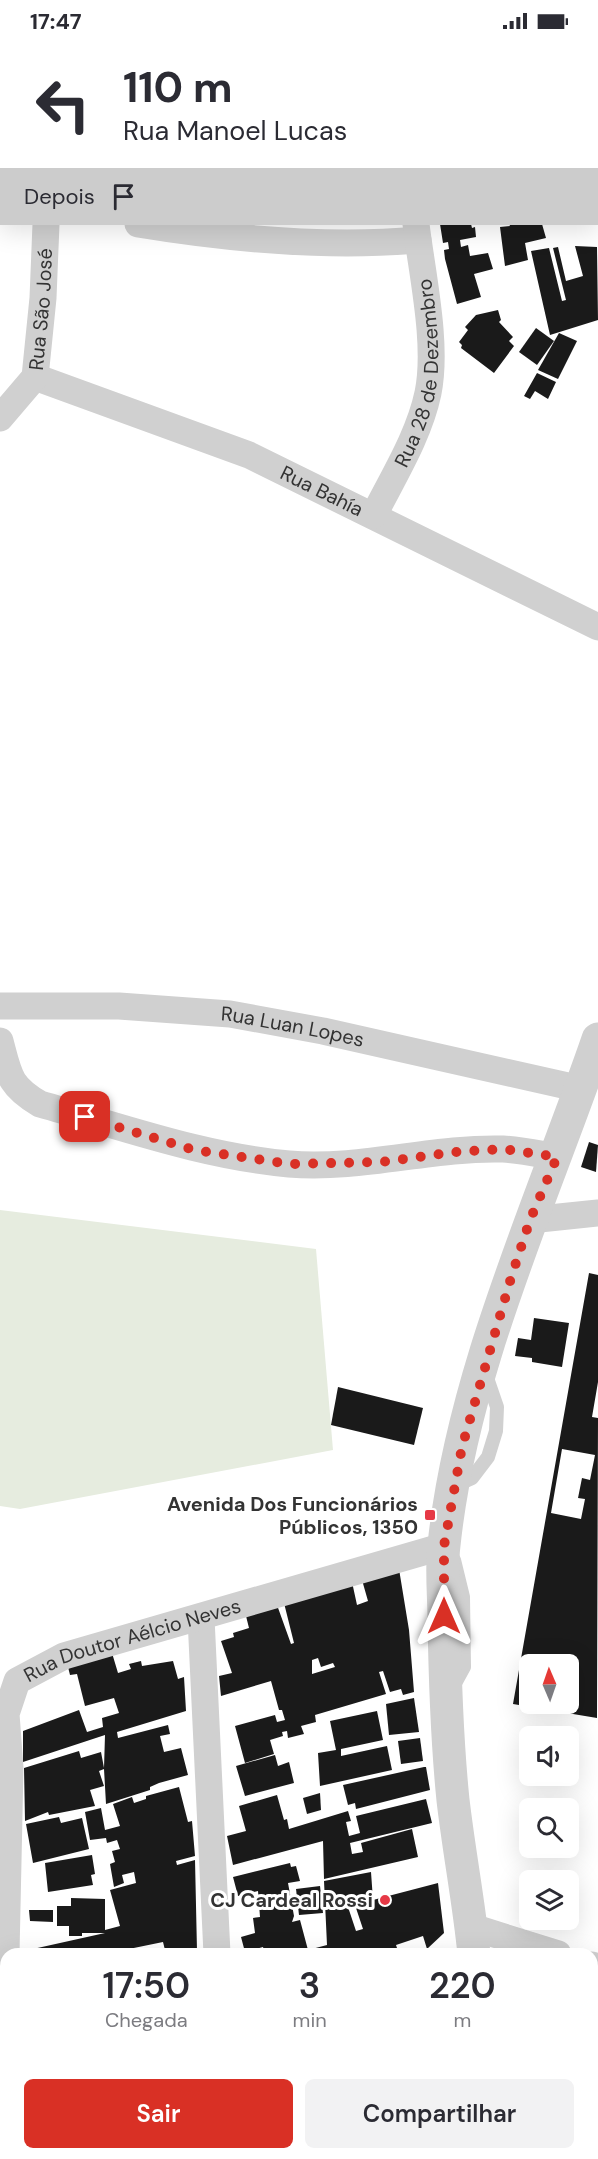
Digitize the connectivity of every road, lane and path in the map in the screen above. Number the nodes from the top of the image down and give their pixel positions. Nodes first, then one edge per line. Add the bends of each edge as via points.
1 (46, 225) edge
2 (147, 225) edge
3 (417, 232) edge
4 (35, 377) junction
5 (0, 418) edge
6 (374, 515) junction
7 (598, 627) edge
8 (0, 1006) edge
9 (598, 1039) edge
10 (0, 1041) edge
11 (581, 1089) junction
12 (557, 1157) junction
13 (598, 1213) edge
14 (530, 1220) junction
15 (444, 1546) junction
16 (201, 1618) junction
17 (470, 1946) edge
18 (6, 1948) edge
19 (217, 1948) edge
20 (492, 1948) edge

1 - 4 street, Rua São José
2 - 3 street via 275,240 377,243
3 - 6 street, Rua 28 de Dezembro via 429,323 428,393 416,429
4 - 5 street, Rua São José
4 - 6 street, Rua Bahía via 249,455
6 - 7 street, Rua Bahía
8 - 11 street, Rua Luan Lopes via 119,1006 230,1014
9 - 11 street
10 - 12 street via 8,1070 20,1092 40,1104 194,1150 290,1164 382,1162 504,1149
11 - 12 street
12 - 14 street
13 - 14 street
14 - 15 street via 483,1368 454,1486
15 - 16 street, Rua Doutor Aélcio Neves
15 - 17 street via 453,1800
16 - 18 street, Rua Doutor Aélcio Neves via 64,1656 16,1681 6,1714
16 - 19 street
17 - 20 street

